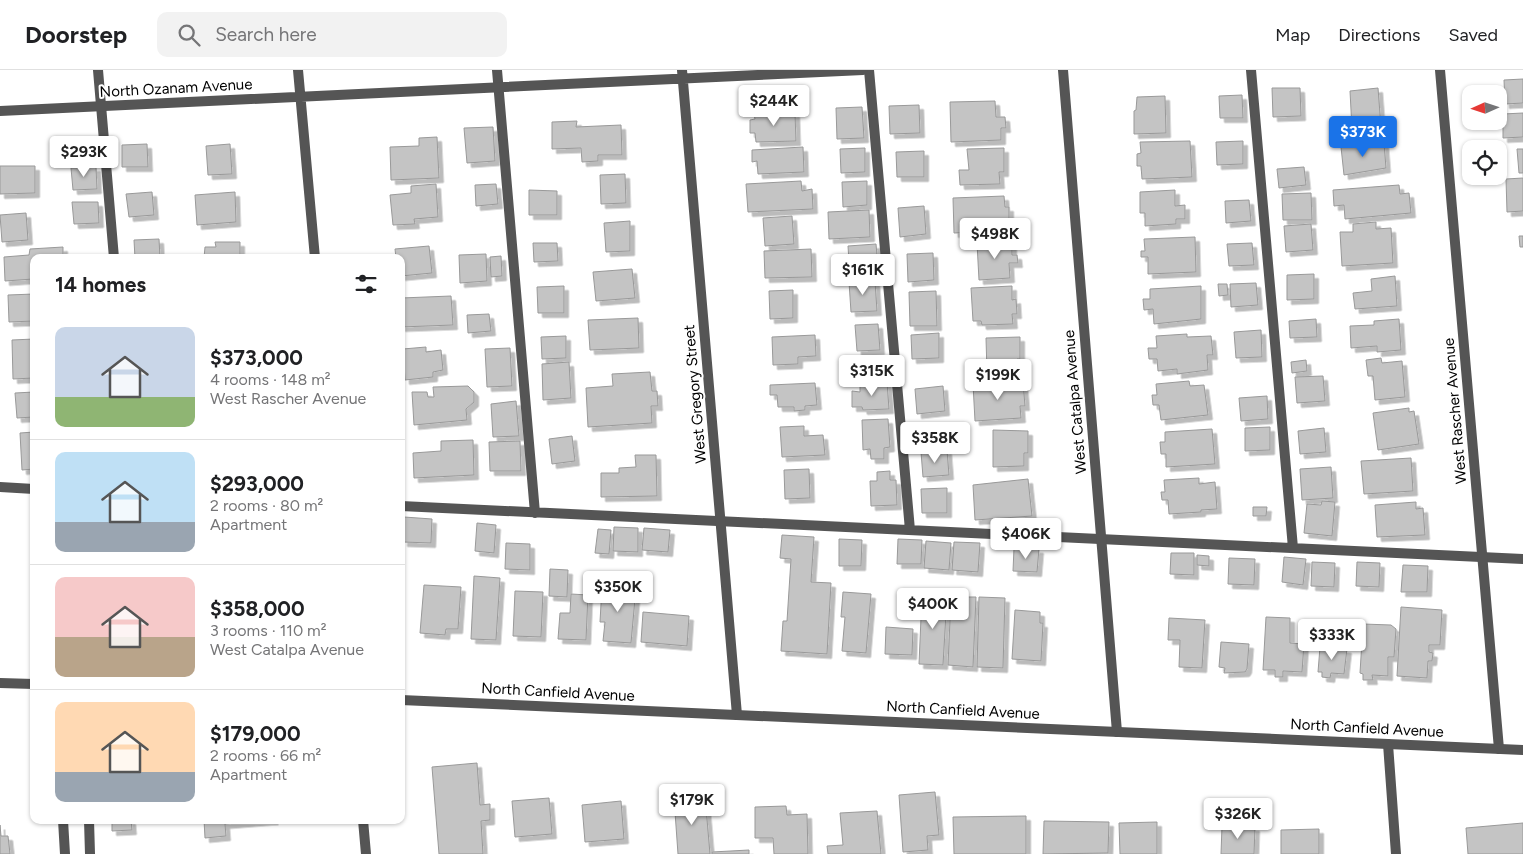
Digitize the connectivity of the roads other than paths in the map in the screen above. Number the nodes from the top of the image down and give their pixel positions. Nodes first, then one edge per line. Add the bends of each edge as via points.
1 (98, 70) edge
2 (298, 70) edge
3 (497, 70) edge
4 (863, 70) edge
5 (869, 70) edge
6 (1062, 70) edge
7 (1252, 70) edge
8 (1440, 70) edge
9 (682, 74) edge
10 (499, 87) junction
11 (300, 97) junction
12 (101, 106) junction
13 (0, 111) edge
14 (114, 254) edge
15 (315, 254) edge
16 (0, 487) edge
17 (30, 489) edge
18 (405, 506) edge
19 (536, 512) junction
20 (721, 522) junction
21 (910, 530) junction
22 (1102, 538) junction
23 (1293, 548) junction
24 (1483, 557) junction
25 (1523, 559) edge
26 (0, 683) edge
27 (30, 684) edge
28 (405, 700) edge
29 (737, 715) junction
30 (1117, 732) junction
31 (1388, 744) junction
32 (1499, 749) junction
33 (1523, 750) edge
34 (63, 824) edge
35 (89, 824) edge
36 (363, 824) edge
37 (65, 854) edge
38 (90, 854) edge
39 (366, 854) edge
40 (1396, 854) edge

1 - 12 street
2 - 11 street
3 - 10 street
4 - 9 street, North Ozanam Avenue
5 - 21 street
6 - 22 street, West Catalpa Avenue
7 - 23 street
8 - 24 street, West Rascher Avenue
9 - 10 street, North Ozanam Avenue
9 - 20 street, West Gregory Street
10 - 11 street, North Ozanam Avenue
10 - 19 street
11 - 12 street, North Ozanam Avenue
11 - 15 street
12 - 13 street, North Ozanam Avenue
12 - 14 street
16 - 17 street
18 - 19 street
19 - 20 street
20 - 21 street
20 - 29 street, West Gregory Street
21 - 22 street
22 - 23 street
22 - 30 street, West Catalpa Avenue
23 - 24 street
24 - 25 street
24 - 32 street, West Rascher Avenue
26 - 27 street
28 - 29 street, North Canfield Avenue
29 - 30 street, North Canfield Avenue
30 - 31 street, North Canfield Avenue
31 - 32 street, North Canfield Avenue
31 - 40 street
32 - 33 street, North Canfield Avenue
34 - 37 street
35 - 38 street
36 - 39 street

